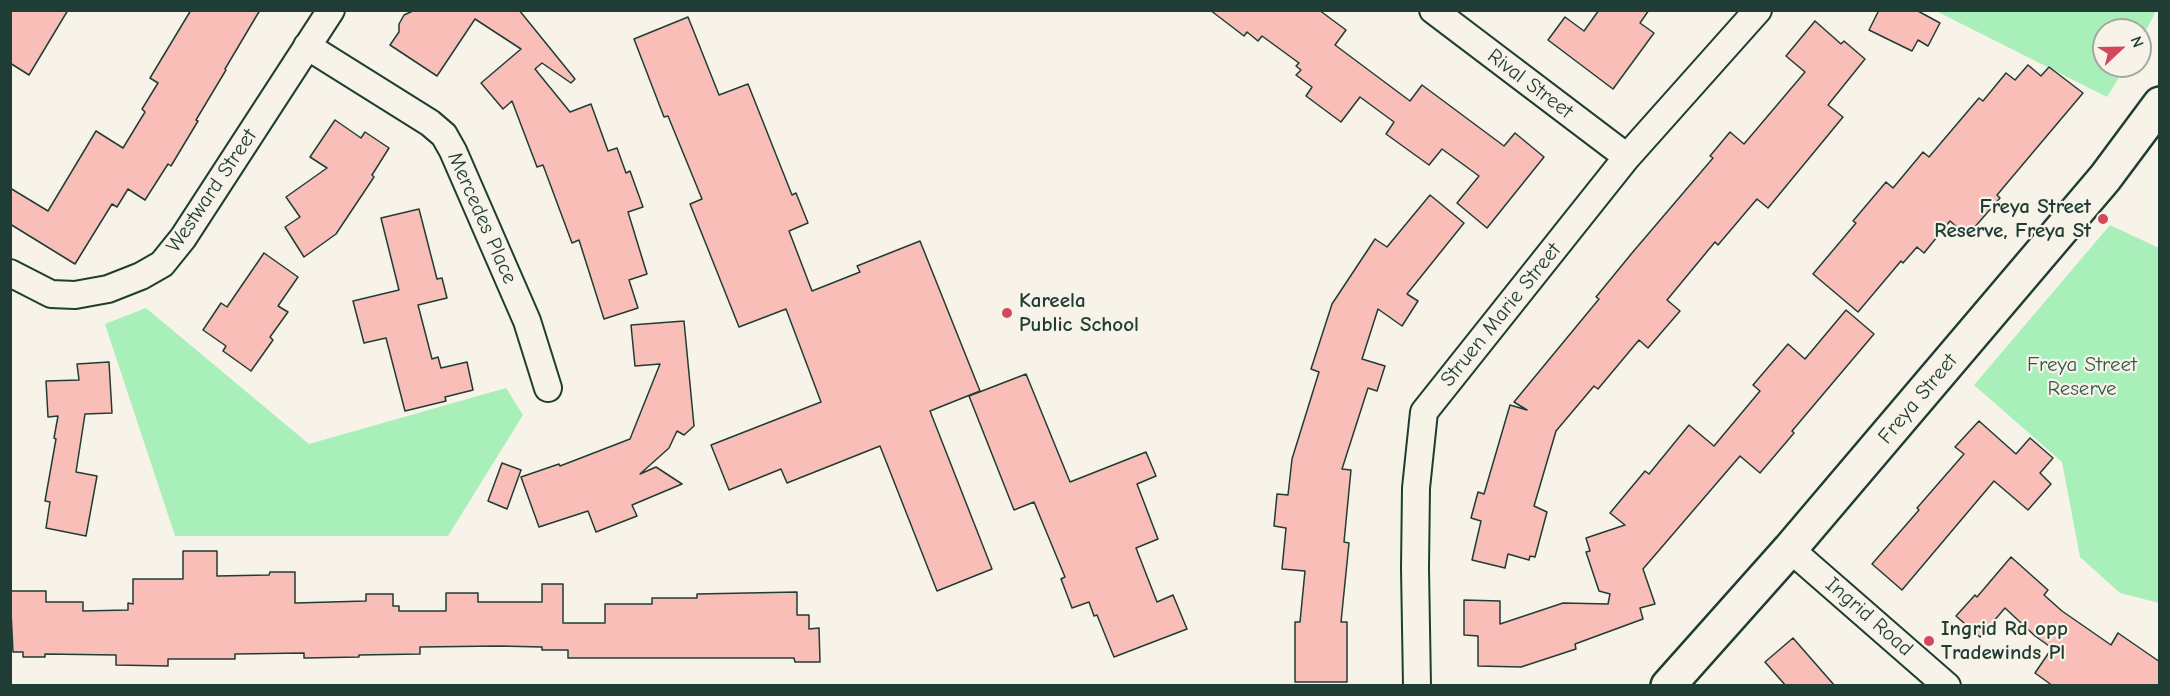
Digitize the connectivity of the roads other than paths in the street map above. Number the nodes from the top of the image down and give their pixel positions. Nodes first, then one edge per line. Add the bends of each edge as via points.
1 (331, 10) edge
2 (1433, 10) edge
3 (1758, 10) edge
4 (307, 46) junction
5 (2160, 104) edge
6 (1627, 157) junction
7 (10, 273) edge
8 (548, 388) dead end
9 (1790, 549) junction
10 (1417, 686) edge
11 (1668, 686) edge
12 (1947, 686) edge

1 - 4 street, Westward Street
2 - 6 street, Rival Street
3 - 6 street, Struen Marie Street
4 - 7 street, Westward Street via 183,238 162,264 108,289 75,295 51,294
4 - 8 street, Mercedes Place via 444,135 527,321
5 - 9 street, Freya Street via 2105,178
6 - 10 street, Struen Marie Street via 1424,412 1416,500
9 - 11 street, Freya Street
9 - 12 street, Ingrid Road

